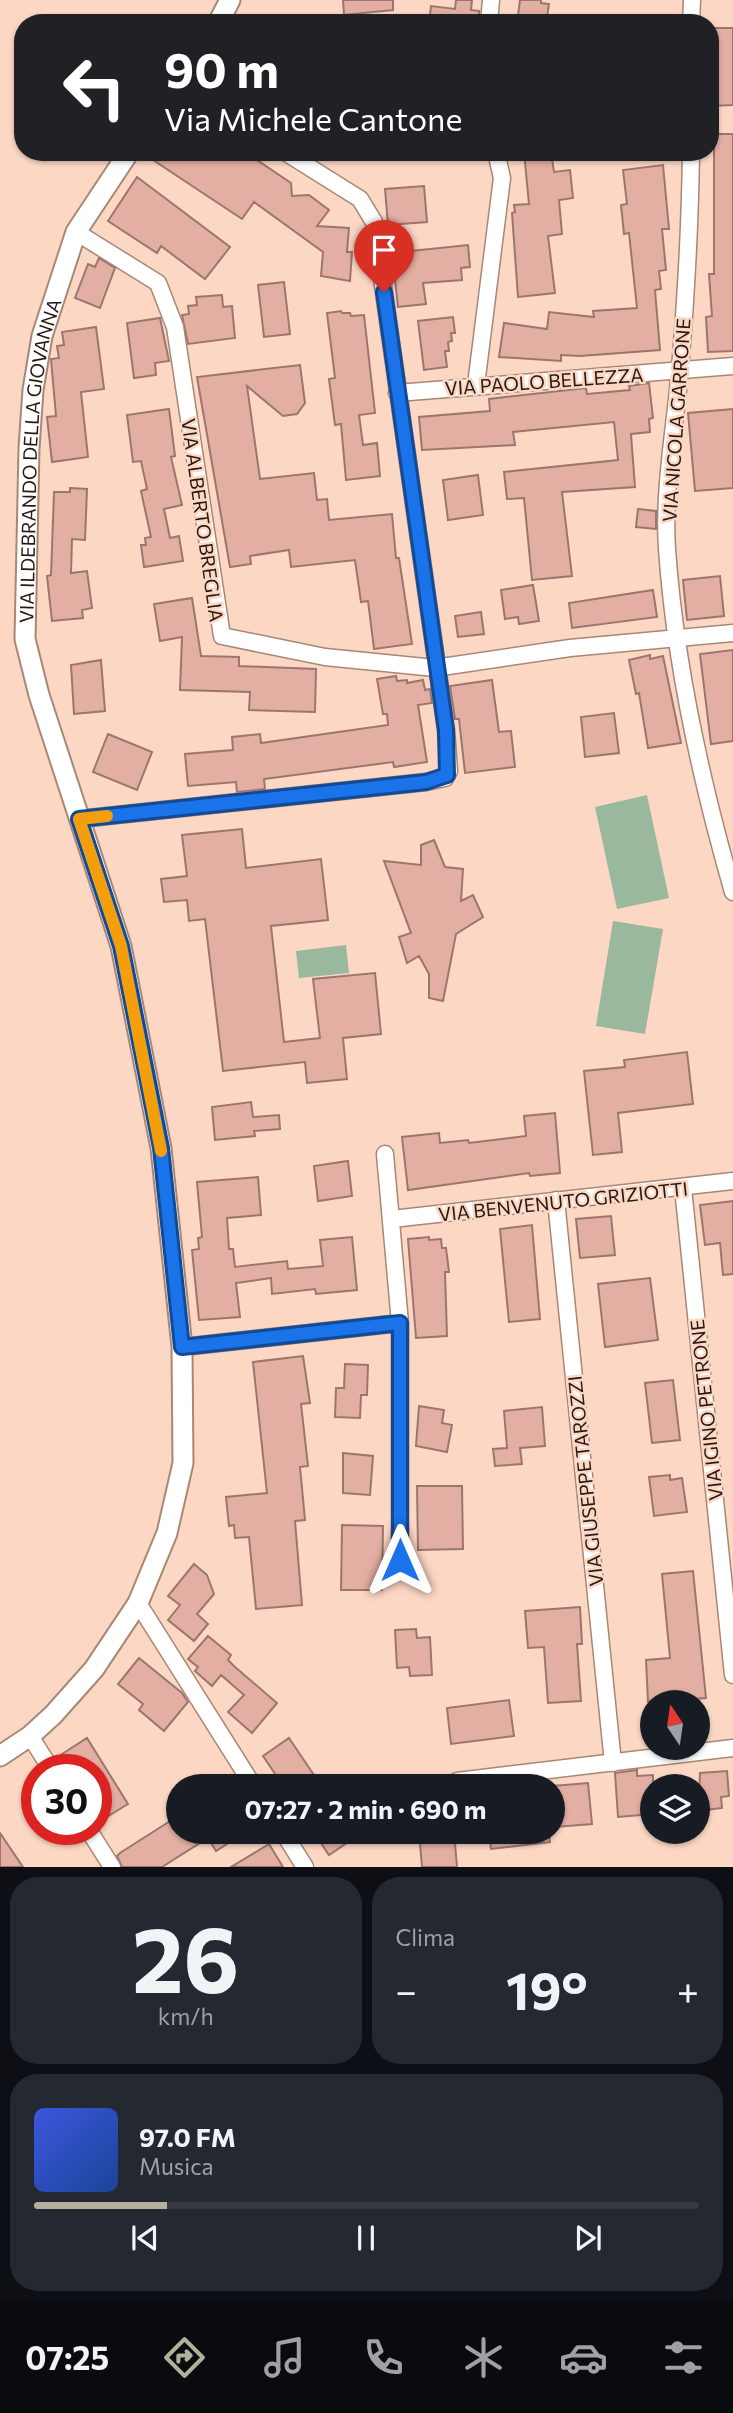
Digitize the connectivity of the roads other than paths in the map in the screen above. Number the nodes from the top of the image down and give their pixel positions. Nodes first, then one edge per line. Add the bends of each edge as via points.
1 (122, 161) edge
2 (299, 161) edge
3 (498, 161) edge
4 (691, 161) edge
5 (76, 232) junction
6 (733, 366) edge
7 (680, 372) junction
8 (476, 386) junction
9 (397, 393) junction
10 (733, 633) edge
11 (677, 639) junction
12 (435, 668) junction
13 (79, 819) junction
14 (733, 892) edge
15 (385, 1154) dead end
16 (733, 1181) edge
17 (682, 1188) junction
18 (556, 1200) junction
19 (392, 1219) junction
20 (400, 1323) junction
21 (182, 1347) junction
22 (400, 1560) dead end
23 (138, 1603) junction
24 (733, 1675) edge
25 (30, 1736) junction
26 (733, 1748) edge
27 (41, 1754) edge
28 (0, 1756) edge
29 (613, 1763) junction
30 (246, 1774) edge
31 (518, 1774) edge
32 (291, 1844) edge
33 (98, 1845) edge
34 (112, 1867) edge
35 (305, 1867) edge

1 - 5 street, VIA ILDEBRANDO DELLA GIOVANNA
2 - 9 street via 360,199 374,222
3 - 8 street via 502,178
4 - 7 street, VIA NICOLA GARRONE
5 - 12 street, VIA ALBERTO BREGLIA via 158,283 175,327 222,636 326,657
5 - 13 street, VIA ILDEBRANDO DELLA GIOVANNA via 42,336 33,390 25,639
6 - 7 street, VIA PAOLO BELLEZZA
7 - 8 street, VIA PAOLO BELLEZZA
7 - 11 street, VIA NICOLA GARRONE via 670,444 667,547
8 - 9 street, VIA PAOLO BELLEZZA
9 - 12 street
10 - 11 street, VIA ALBERTO BREGLIA
11 - 12 street, VIA ALBERTO BREGLIA
11 - 14 street, VIA NICOLA GARRONE via 709,809
12 - 13 street via 448,752 445,778
13 - 21 street, VIA ILDEBRANDO DELLA GIOVANNA via 121,946 158,1135
15 - 19 street
16 - 17 street, VIA BENVENUTO GRIZIOTTI
17 - 18 street, VIA BENVENUTO GRIZIOTTI
17 - 24 street, VIA IGINO PETRONE
18 - 19 street, VIA BENVENUTO GRIZIOTTI
18 - 29 street, VIA GIUSEPPE TAROZZI
19 - 20 street
20 - 21 street
20 - 22 street
21 - 23 street, VIA ILDEBRANDO DELLA GIOVANNA via 183,1463 167,1533
23 - 25 street, VIA ILDEBRANDO DELLA GIOVANNA via 94,1669
23 - 30 street
25 - 27 street
25 - 28 street, VIA ILDEBRANDO DELLA GIOVANNA
26 - 29 street
29 - 31 street
32 - 35 street
33 - 34 street

